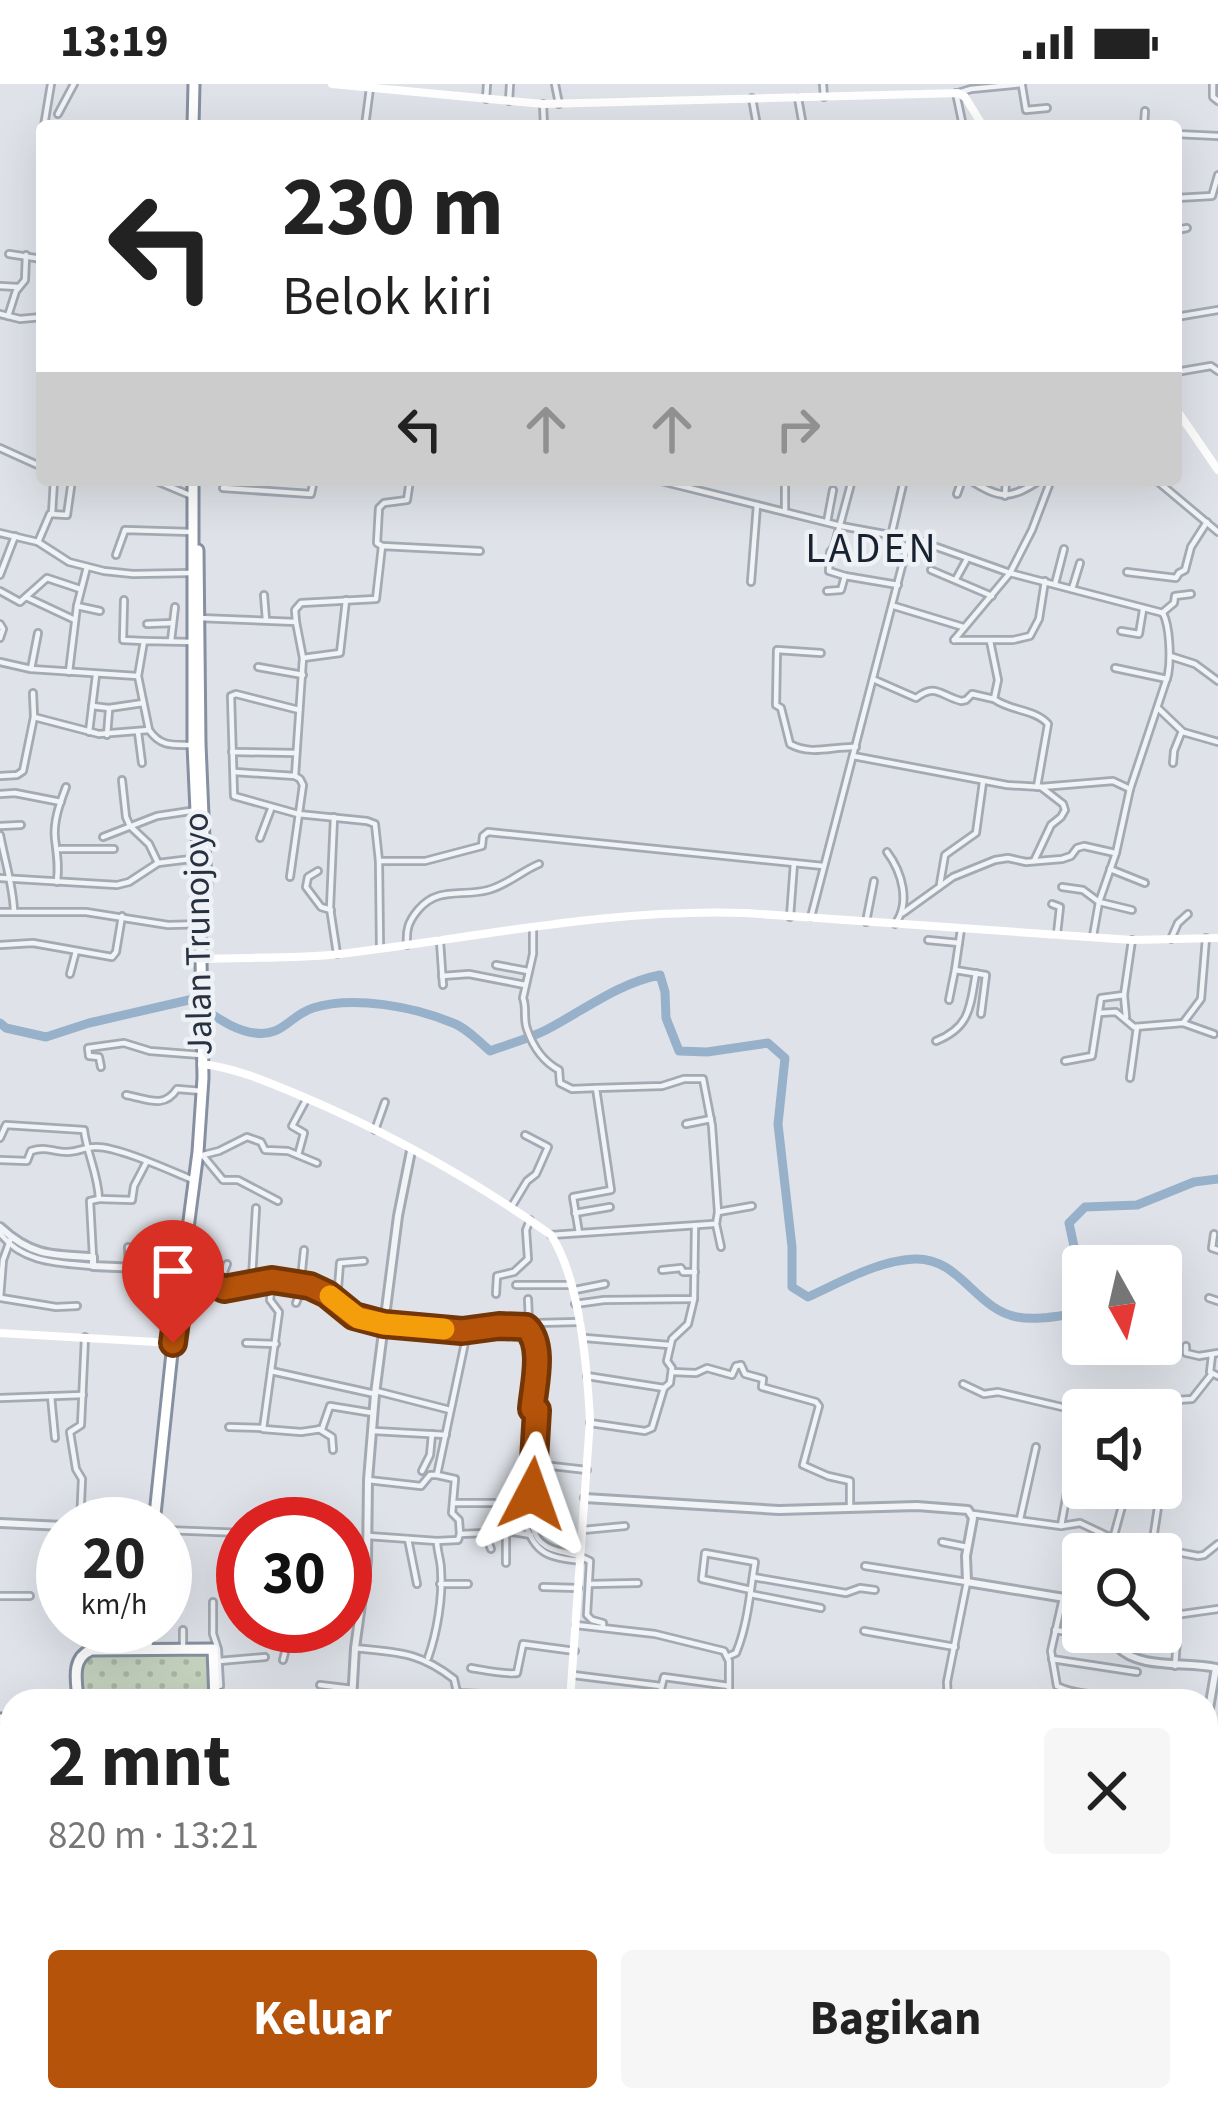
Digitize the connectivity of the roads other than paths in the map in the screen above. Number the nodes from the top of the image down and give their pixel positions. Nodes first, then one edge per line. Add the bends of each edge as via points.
1 (51, 84) edge
2 (74, 84) edge
3 (197, 84) edge
4 (332, 84) edge
5 (487, 84) edge
6 (510, 84) edge
7 (555, 84) edge
8 (706, 84) edge
9 (823, 84) edge
10 (1022, 85) edge
11 (1215, 86) edge
12 (370, 88) junction
13 (885, 90) edge
14 (957, 93) junction
15 (824, 97) junction
16 (752, 98) junction
17 (798, 98) junction
18 (486, 99) junction
19 (707, 100) junction
20 (509, 101) junction
21 (1218, 101) edge
22 (543, 104) junction
23 (559, 104) junction
24 (1048, 108) dead end
25 (1145, 111) dead end
26 (58, 114) dead end
27 (45, 120) edge
28 (196, 120) edge
29 (366, 120) edge
30 (544, 120) edge
31 (756, 120) edge
32 (802, 120) edge
33 (962, 120) edge
34 (978, 120) edge
35 (1144, 120) edge
36 (1182, 134) edge
37 (1218, 136) edge
38 (1218, 175) edge
39 (1215, 196) edge
40 (1182, 198) edge
41 (1187, 228) dead end
42 (1182, 229) edge
43 (9, 254) dead end
44 (26, 255) junction
45 (36, 258) edge
46 (0, 286) edge
47 (19, 287) junction
48 (1218, 310) edge
49 (4, 315) edge
50 (1182, 316) edge
51 (36, 318) edge
52 (1182, 371) edge
53 (1218, 371) edge
54 (1182, 421) edge
55 (0, 448) edge
56 (36, 464) edge
57 (1218, 470) edge
58 (54, 486) edge
59 (71, 486) edge
60 (169, 486) edge
61 (194, 486) edge
62 (195, 486) edge
63 (259, 486) edge
64 (313, 486) edge
65 (409, 486) edge
66 (680, 486) edge
67 (691, 486) edge
68 (785, 486) edge
69 (851, 486) edge
70 (903, 486) edge
71 (962, 486) edge
72 (978, 486) edge
73 (1006, 486) edge
74 (1030, 486) edge
75 (1049, 486) edge
76 (1162, 486) edge
77 (223, 488) dead end
78 (691, 489) junction
79 (833, 490) dead end
80 (259, 491) junction
81 (957, 494) dead end
82 (193, 496) junction
83 (1005, 496) junction
84 (757, 505) junction
85 (785, 512) junction
86 (52, 514) junction
87 (827, 522) junction
88 (1207, 522) junction
89 (841, 526) junction
90 (192, 532) junction
91 (1218, 532) edge
92 (0, 533) edge
93 (14, 536) junction
94 (891, 536) junction
95 (909, 539) junction
96 (38, 542) junction
97 (382, 546) junction
98 (1064, 549) dead end
99 (480, 551) dead end
100 (116, 555) dead end
101 (968, 559) junction
102 (1080, 563) dead end
103 (86, 567) junction
104 (931, 570) dead end
105 (1127, 572) dead end
106 (192, 573) junction
107 (1010, 573) junction
108 (0, 575) edge
109 (845, 577) junction
110 (956, 579) junction
111 (1045, 581) junction
112 (751, 582) dead end
113 (1055, 584) junction
114 (898, 585) junction
115 (80, 589) junction
116 (1072, 589) junction
117 (0, 591) edge
118 (827, 591) dead end
119 (1191, 594) dead end
120 (264, 595) dead end
121 (26, 597) junction
122 (992, 597) junction
123 (346, 599) junction
124 (124, 600) dead end
125 (77, 606) junction
126 (893, 606) junction
127 (176, 608) dead end
128 (1144, 610) junction
129 (100, 611) dead end
130 (1162, 613) junction
131 (195, 618) junction
132 (75, 620) junction
133 (266, 620) junction
134 (296, 622) junction
135 (173, 623) junction
136 (0, 624) edge
137 (147, 624) dead end
138 (963, 627) junction
139 (1121, 632) dead end
140 (38, 633) dead end
141 (0, 638) edge
142 (144, 640) junction
143 (991, 640) junction
144 (171, 641) junction
145 (192, 642) junction
146 (820, 653) dead end
147 (1170, 656) junction
148 (303, 658) junction
149 (0, 662) edge
150 (258, 667) dead end
151 (1115, 668) dead end
152 (32, 669) junction
153 (69, 672) junction
154 (96, 675) junction
155 (303, 675) junction
156 (138, 676) junction
157 (874, 679) junction
158 (1167, 680) junction
159 (1218, 681) edge
160 (33, 693) dead end
161 (994, 699) junction
162 (143, 703) junction
163 (92, 706) junction
164 (109, 708) junction
165 (299, 710) junction
166 (1159, 710) junction
167 (34, 717) junction
168 (149, 730) junction
169 (1182, 731) junction
170 (89, 732) junction
171 (138, 732) junction
172 (107, 735) junction
173 (1218, 742) edge
174 (193, 745) junction
175 (856, 747) junction
176 (232, 752) junction
177 (296, 753) junction
178 (853, 756) junction
179 (142, 763) dead end
180 (1173, 764) dead end
181 (232, 772) junction
182 (0, 776) edge
183 (295, 776) junction
184 (122, 780) dead end
185 (983, 782) junction
186 (66, 787) dead end
187 (1039, 787) junction
188 (1130, 789) junction
189 (0, 794) edge
190 (61, 802) junction
191 (272, 807) junction
192 (199, 810) junction
193 (298, 814) junction
194 (334, 818) junction
195 (21, 825) dead end
196 (0, 826) edge
197 (133, 827) junction
198 (0, 836) edge
199 (103, 837) dead end
200 (260, 838) dead end
201 (114, 848) dead end
202 (58, 849) junction
203 (887, 852) dead end
204 (1116, 853) junction
205 (201, 857) junction
206 (379, 861) junction
207 (1034, 861) junction
208 (158, 863) junction
209 (794, 863) junction
210 (539, 864) dead end
211 (824, 866) junction
212 (1110, 869) junction
213 (318, 872) dead end
214 (290, 877) dead end
215 (0, 878) edge
216 (10, 878) junction
217 (57, 881) junction
218 (874, 881) dead end
219 (1145, 883) dead end
220 (940, 884) junction
221 (1062, 887) dead end
222 (1100, 902) junction
223 (1052, 904) dead end
224 (331, 910) junction
225 (1132, 910) dead end
226 (14, 911) junction
227 (0, 912) edge
228 (903, 913) junction
229 (1188, 914) dead end
230 (122, 916) junction
231 (790, 917) junction
232 (810, 918) junction
233 (866, 922) junction
234 (204, 924) junction
235 (896, 924) junction
236 (532, 928) junction
237 (961, 928) junction
238 (1057, 934) junction
239 (1093, 937) junction
240 (1206, 938) junction
241 (1218, 938) edge
242 (1171, 939) junction
243 (440, 940) junction
244 (928, 940) dead end
245 (1132, 940) junction
246 (959, 943) junction
247 (0, 945) edge
248 (407, 945) junction
249 (380, 949) junction
250 (76, 950) junction
251 (337, 954) junction
252 (207, 959) junction
253 (496, 965) dead end
254 (956, 970) junction
255 (528, 971) junction
256 (976, 973) junction
257 (70, 974) dead end
258 (442, 976) junction
259 (443, 985) dead end
260 (525, 985) junction
261 (1124, 994) junction
262 (950, 1000) dead end
263 (1099, 1013) junction
264 (981, 1014) dead end
265 (1126, 1023) junction
266 (1183, 1024) junction
267 (1137, 1027) junction
268 (1214, 1034) dead end
269 (936, 1041) dead end
270 (205, 1060) junction
271 (1065, 1061) dead end
272 (100, 1067) dead end
273 (1130, 1078) dead end
274 (596, 1088) junction
275 (202, 1091) junction
276 (126, 1095) dead end
277 (307, 1099) junction
278 (385, 1102) dead end
279 (711, 1120) junction
280 (686, 1124) dead end
281 (375, 1130) junction
282 (525, 1135) dead end
283 (0, 1138) edge
284 (86, 1148) junction
285 (411, 1151) junction
286 (200, 1152) junction
287 (298, 1154) junction
288 (0, 1160) edge
289 (146, 1163) junction
290 (317, 1163) dead end
291 (195, 1178) junction
292 (99, 1199) junction
293 (278, 1201) dead end
294 (752, 1205) dead end
295 (610, 1207) dead end
296 (256, 1208) dead end
297 (511, 1208) junction
298 (718, 1212) junction
299 (575, 1213) junction
300 (530, 1220) junction
301 (716, 1224) junction
302 (695, 1227) junction
303 (0, 1230) edge
304 (578, 1233) junction
305 (1214, 1234) dead end
306 (551, 1235) junction
307 (10, 1240) junction
308 (128, 1247) dead end
309 (722, 1247) dead end
310 (304, 1250) dead end
311 (1218, 1250) edge
312 (364, 1261) dead end
313 (93, 1262) junction
314 (226, 1264) dead end
315 (129, 1267) junction
316 (183, 1270) junction
317 (662, 1270) dead end
318 (695, 1272) junction
319 (252, 1278) junction
320 (272, 1280) junction
321 (301, 1282) junction
322 (219, 1284) junction
323 (604, 1284) dead end
324 (516, 1285) dead end
325 (571, 1288) junction
326 (330, 1293) junction
327 (496, 1294) dead end
328 (0, 1298) edge
329 (1209, 1298) dead end
330 (528, 1299) dead end
331 (694, 1299) junction
332 (1218, 1301) edge
333 (296, 1304) dead end
334 (575, 1304) junction
335 (77, 1306) dead end
336 (384, 1322) junction
337 (579, 1322) junction
338 (499, 1324) junction
339 (529, 1324) junction
340 (451, 1328) junction
341 (467, 1331) junction
342 (0, 1333) edge
343 (85, 1337) junction
344 (581, 1337) junction
345 (173, 1343) junction
346 (246, 1343) dead end
347 (276, 1344) junction
348 (669, 1345) junction
349 (1186, 1346) dead end
350 (1215, 1354) edge
351 (271, 1371) junction
352 (672, 1372) junction
353 (1215, 1375) edge
354 (586, 1376) junction
355 (963, 1384) dead end
356 (664, 1388) junction
357 (376, 1392) junction
358 (83, 1395) junction
359 (51, 1396) junction
360 (0, 1398) edge
361 (1182, 1400) edge
362 (1062, 1407) edge
363 (450, 1410) junction
364 (374, 1413) junction
365 (590, 1423) junction
366 (229, 1427) dead end
367 (263, 1429) junction
368 (319, 1430) junction
369 (371, 1431) junction
370 (432, 1434) junction
371 (446, 1436) junction
372 (55, 1438) dead end
373 (1036, 1447) dead end
374 (333, 1450) dead end
375 (532, 1463) junction
376 (587, 1470) junction
377 (422, 1471) dead end
378 (437, 1474) junction
379 (368, 1480) junction
380 (81, 1497) edge
381 (157, 1497) edge
382 (368, 1497) edge
383 (585, 1498) junction
384 (453, 1503) junction
385 (494, 1503) dead end
386 (850, 1508) junction
387 (1064, 1509) edge
388 (973, 1514) junction
389 (1020, 1519) junction
390 (0, 1523) edge
391 (36, 1525) edge
392 (625, 1526) dead end
393 (1060, 1526) junction
394 (583, 1530) junction
395 (506, 1532) junction
396 (485, 1533) junction
397 (1102, 1533) edge
398 (460, 1534) junction
399 (533, 1535) junction
400 (372, 1536) edge
401 (408, 1539) junction
402 (437, 1541) junction
403 (942, 1542) dead end
404 (1218, 1544) edge
405 (967, 1547) junction
406 (491, 1549) dead end
407 (1182, 1552) edge
408 (581, 1559) junction
409 (506, 1563) dead end
410 (866, 1566) dead end
411 (753, 1577) junction
412 (967, 1582) junction
413 (638, 1583) dead end
414 (417, 1584) dead end
415 (440, 1584) junction
416 (468, 1584) dead end
417 (590, 1584) junction
418 (543, 1587) dead end
419 (875, 1590) dead end
420 (750, 1592) junction
421 (582, 1595) junction
422 (0, 1596) edge
423 (30, 1596) dead end
424 (1062, 1598) edge
425 (213, 1602) dead end
426 (1062, 1602) edge
427 (821, 1608) dead end
428 (1218, 1609) edge
429 (1182, 1614) edge
430 (576, 1625) junction
431 (603, 1628) junction
432 (1055, 1630) junction
433 (864, 1631) dead end
434 (1062, 1631) edge
435 (216, 1647) junction
436 (955, 1647) junction
437 (192, 1648) edge
438 (372, 1650) edge
439 (574, 1651) junction
440 (84, 1653) edge
441 (217, 1653) edge
442 (285, 1653) edge
443 (355, 1653) edge
444 (1121, 1653) edge
445 (1176, 1653) edge
446 (730, 1655) junction
447 (265, 1658) dead end
448 (1052, 1659) junction
449 (283, 1660) dead end
450 (219, 1661) junction
451 (427, 1661) junction
452 (1175, 1666) junction
453 (1216, 1666) edge
454 (471, 1668) dead end
455 (1137, 1672) dead end
456 (573, 1675) junction
457 (320, 1685) dead end
458 (661, 1685) junction
459 (729, 1686) joint
460 (214, 1687) joint
461 (78, 1689) edge
462 (353, 1689) joint
463 (456, 1689) edge
464 (571, 1689) edge
465 (660, 1689) edge
466 (947, 1689) edge
467 (1060, 1689) edge

1 - 27 street
2 - 26 street
3 - 28 main road
4 - 12 main road
5 - 18 street
6 - 20 street
7 - 23 street
8 - 19 street
9 - 15 street
10 - 14 street
10 - 24 street via 1026,110
11 - 21 street
12 - 18 main road
12 - 29 street
13 - 14 main road
13 - 15 main road
14 - 33 street
14 - 34 main road
15 - 17 main road
16 - 17 main road
16 - 19 main road
16 - 31 street
17 - 32 street
18 - 20 main road
19 - 23 main road
20 - 22 main road
22 - 23 main road
22 - 30 street
25 - 35 street
36 - 37 street
38 - 39 street
39 - 40 street
41 - 42 street
43 - 44 street
44 - 45 street
44 - 47 street
46 - 47 street
47 - 49 street
48 - 50 street
49 - 51 street
52 - 53 street
54 - 57 main road
55 - 56 street
58 - 86 street
59 - 86 street via 67,515
60 - 82 street
61 - 82 main road, Jalan Trunojoyo
62 - 131 main road, Jalan Trunojoyo
63 - 80 street
64 - 80 street via 311,494
65 - 97 street via 406,500 380,506
66 - 78 street
67 - 78 street
68 - 85 street
69 - 89 street
70 - 94 street
71 - 81 street
72 - 83 street
73 - 83 street
74 - 83 street
75 - 107 street
76 - 88 street
77 - 80 street
78 - 84 street
79 - 87 street
82 - 90 main road, Jalan Trunojoyo
84 - 85 street
84 - 112 street
85 - 87 street
86 - 96 street
87 - 89 street
88 - 91 street
88 - 105 street via 1176,578
89 - 94 street
89 - 109 street via 829,571
90 - 100 street via 125,530
90 - 106 main road, Jalan Trunojoyo
92 - 93 street
93 - 96 street
93 - 108 street
94 - 95 street
95 - 101 street
95 - 114 street
96 - 103 street
97 - 99 street
97 - 123 street via 377,598
98 - 113 street
101 - 107 street
101 - 110 street
102 - 116 street
103 - 106 street
103 - 115 street
104 - 110 street
106 - 131 main road, Jalan Trunojoyo
107 - 111 street
107 - 122 street
109 - 114 street
109 - 118 street via 842,590
110 - 122 street
111 - 113 street
111 - 143 street via 1030,637
113 - 116 street
114 - 126 street
115 - 121 street via 47,578
115 - 125 street
116 - 128 street
117 - 121 street via 17,602
119 - 130 street via 1175,596
120 - 133 street
121 - 132 street
122 - 138 street
123 - 134 street via 299,603
123 - 148 street via 340,653
124 - 142 street via 123,640
125 - 129 street
125 - 132 street
126 - 138 street
126 - 157 street
127 - 135 street
128 - 130 street
128 - 139 street via 1138,634
130 - 147 street
131 - 133 street
131 - 145 main road, Jalan Trunojoyo
131 - 192 main road, Jalan Trunojoyo
132 - 153 street
133 - 134 street
134 - 148 street
135 - 137 street
135 - 144 street
136 - 141 street
138 - 143 street via 955,640
140 - 152 street
142 - 144 street
142 - 156 street
143 - 161 street
144 - 145 street
145 - 174 main road, Jalan Trunojoyo
146 - 175 street via 777,650 776,705 790,744 817,752
147 - 158 street
147 - 159 street
148 - 155 street
149 - 152 street
150 - 155 street
151 - 158 street
152 - 153 street
153 - 154 street
154 - 156 street
154 - 163 street
155 - 165 street
156 - 162 street
157 - 161 street via 916,698 931,689 961,700
157 - 175 street
158 - 166 street
160 - 167 street
161 - 187 street via 1048,724
162 - 164 street
162 - 168 street
163 - 164 street
163 - 170 street
164 - 172 street
165 - 176 street via 233,695
165 - 177 street
166 - 169 street
166 - 188 street
167 - 170 street
167 - 182 street via 22,771
168 - 171 street
168 - 174 street via 163,744
169 - 173 street
169 - 180 street
170 - 172 street
171 - 172 street
171 - 179 street
174 - 192 main road, Jalan Trunojoyo
175 - 178 street
176 - 177 street
176 - 181 street
177 - 183 street
178 - 185 street
178 - 211 street
181 - 183 street
181 - 191 street via 235,797
183 - 193 street via 303,784
184 - 197 street
185 - 187 street
185 - 220 street via 976,833 945,855
186 - 190 street
187 - 188 street via 1113,781
187 - 207 street via 1065,808
188 - 204 street
189 - 190 street
190 - 202 street
191 - 193 street
191 - 200 street
192 - 197 street
192 - 205 main road, Jalan Trunojoyo
193 - 194 street
193 - 214 street
194 - 206 street via 375,824
194 - 224 street
195 - 196 street
197 - 199 street
197 - 208 street
198 - 216 street
201 - 202 street
202 - 217 street
203 - 228 street via 899,872
204 - 207 street via 1084,845 1070,857
204 - 212 street
205 - 208 street
205 - 234 main road, Jalan Trunojoyo
206 - 209 street via 430,860 481,847 484,834 494,832
206 - 249 street
207 - 220 street via 995,860
208 - 217 street via 117,885
209 - 211 street
209 - 231 street
210 - 248 street via 488,890 432,897 408,924
211 - 232 street
212 - 219 street
212 - 222 street
213 - 224 street via 306,887
215 - 216 street
216 - 217 street
216 - 226 street
218 - 233 street
220 - 228 street
221 - 222 street
222 - 225 street
222 - 239 street
223 - 238 street via 1060,908
224 - 251 street
226 - 227 street
226 - 230 street
228 - 235 street
229 - 242 street
230 - 234 street
230 - 250 street via 114,956
231 - 232 main road
231 - 236 main road via 661,912
232 - 233 main road
233 - 235 main road
234 - 252 main road, Jalan Trunojoyo
235 - 237 main road
236 - 243 main road
236 - 255 street
237 - 238 main road
237 - 246 street
238 - 239 main road
239 - 245 main road
240 - 241 main road
240 - 242 main road
240 - 266 street via 1201,1000
242 - 245 main road
243 - 248 main road
243 - 258 street
244 - 246 street
245 - 261 street
246 - 254 street
247 - 250 street
248 - 249 main road
249 - 251 main road
250 - 257 street
251 - 252 main road
252 - 270 main road, Jalan Trunojoyo
253 - 255 street
254 - 256 street
254 - 262 street
255 - 260 street
256 - 264 street via 987,977
256 - 269 street via 967,1016
258 - 259 street
258 - 260 street
260 - 274 street via 525,1027 544,1062 558,1068 560,1083
261 - 263 street via 1101,998
261 - 265 street
263 - 265 street via 1116,1012
263 - 271 street via 1094,1053
265 - 267 street
266 - 267 street
266 - 268 street
267 - 273 street
270 - 272 street via 124,1043 88,1048
270 - 275 main road, Jalan Trunojoyo
270 - 277 main road
274 - 279 street via 703,1079
274 - 299 street via 611,1190 573,1197
275 - 276 street via 177,1089 164,1102
275 - 286 main road, Jalan Trunojoyo
277 - 281 main road
277 - 287 street via 292,1127 304,1133
278 - 281 street
279 - 280 street
279 - 298 street
281 - 285 main road
282 - 297 street via 547,1149
283 - 284 street via 6,1125 82,1128
284 - 288 street via 38,1148 27,1161
284 - 289 street
284 - 292 street
285 - 297 main road
285 - 336 street
286 - 287 street via 247,1137 265,1150
286 - 291 main road, Jalan Trunojoyo
286 - 293 street via 223,1180
287 - 290 street
289 - 291 street
289 - 292 street via 132,1200
291 - 316 main road
292 - 313 street via 91,1201
294 - 298 street
295 - 299 street
296 - 319 street
297 - 300 main road
298 - 301 street
299 - 304 street
300 - 306 main road
300 - 327 street via 528,1259 496,1276
301 - 302 street
301 - 309 street
302 - 304 street
302 - 318 street
303 - 307 street
304 - 306 street
305 - 311 street
306 - 325 main road
307 - 313 street
307 - 328 street
308 - 315 street
310 - 321 street
312 - 326 street via 340,1262 338,1288
313 - 315 street
314 - 322 street
315 - 316 street
316 - 322 street
316 - 345 main road
317 - 318 street
318 - 331 street
319 - 321 street via 274,1273
319 - 322 street
320 - 321 street
320 - 322 street via 239,1289
320 - 347 street
321 - 326 street
321 - 333 street
323 - 325 street
324 - 325 street
325 - 334 main road
326 - 336 street via 354,1316
328 - 335 street
329 - 332 street
330 - 339 street
331 - 334 street
331 - 348 street via 688,1324
334 - 337 main road
336 - 340 street
336 - 357 street
337 - 339 street
337 - 344 main road
338 - 339 street
338 - 340 street
338 - 341 street
339 - 375 street via 538,1337
340 - 341 street
341 - 363 street
342 - 343 main road
343 - 345 main road
343 - 358 street
344 - 348 street
344 - 354 main road
345 - 381 main road
346 - 347 street
347 - 351 street
348 - 352 street
349 - 350 street via 1187,1353
350 - 353 street
351 - 357 street
351 - 367 street
352 - 356 street
352 - 386 street via 732,1375 741,1365 763,1387 819,1404 802,1465 850,1481
353 - 361 street
354 - 356 street
354 - 365 main road
355 - 362 street
356 - 365 street via 648,1431
357 - 363 street
357 - 364 street
358 - 359 street
358 - 380 street via 81,1426 70,1432
359 - 360 street
359 - 372 street
363 - 371 street
364 - 368 street via 330,1406
364 - 369 street
365 - 376 main road
366 - 367 street
367 - 368 street
368 - 374 street via 332,1436
369 - 370 street
369 - 379 street
370 - 371 street
370 - 377 street
371 - 378 street
373 - 389 street
375 - 376 street
375 - 399 street via 525,1517
376 - 383 main road
378 - 379 street via 422,1486
378 - 384 street via 454,1478
379 - 382 street
383 - 386 street
383 - 394 main road
384 - 385 street
384 - 398 street
386 - 388 street
387 - 393 street
388 - 389 street
388 - 405 street
389 - 393 street
390 - 391 street
392 - 394 street
393 - 397 street via 1085,1524
394 - 408 main road
395 - 396 street
395 - 399 street
395 - 409 street
396 - 398 street
396 - 406 street
398 - 402 street
399 - 408 street via 554,1554
400 - 401 street
401 - 402 street
401 - 414 street
402 - 415 street
403 - 405 street
404 - 407 street via 1201,1556
405 - 412 street
408 - 417 street via 592,1564
408 - 421 main road
410 - 412 street
411 - 419 street
411 - 420 street
411 - 420 street via 755,1562 705,1553 702,1579
412 - 424 street
412 - 436 street
413 - 417 street
415 - 416 street
415 - 451 street
417 - 421 street
418 - 421 street
420 - 427 street
420 - 446 street
421 - 430 main road
421 - 431 street via 588,1618
422 - 423 street
425 - 435 street
426 - 432 street
428 - 429 street
430 - 431 street
430 - 439 main road
431 - 446 street
432 - 434 street
432 - 448 street
433 - 436 street
435 - 437 main road
435 - 460 main road
436 - 466 street
438 - 451 street
439 - 454 street via 523,1644 518,1673
439 - 456 main road
440 - 461 main road
441 - 450 street
442 - 449 street
443 - 462 street
444 - 452 street
445 - 452 street
446 - 459 street
447 - 450 street
448 - 455 street
448 - 467 street
450 - 460 street
451 - 463 street
452 - 453 street
456 - 458 street
456 - 464 main road
457 - 462 street
458 - 459 street via 664,1677
458 - 465 street

